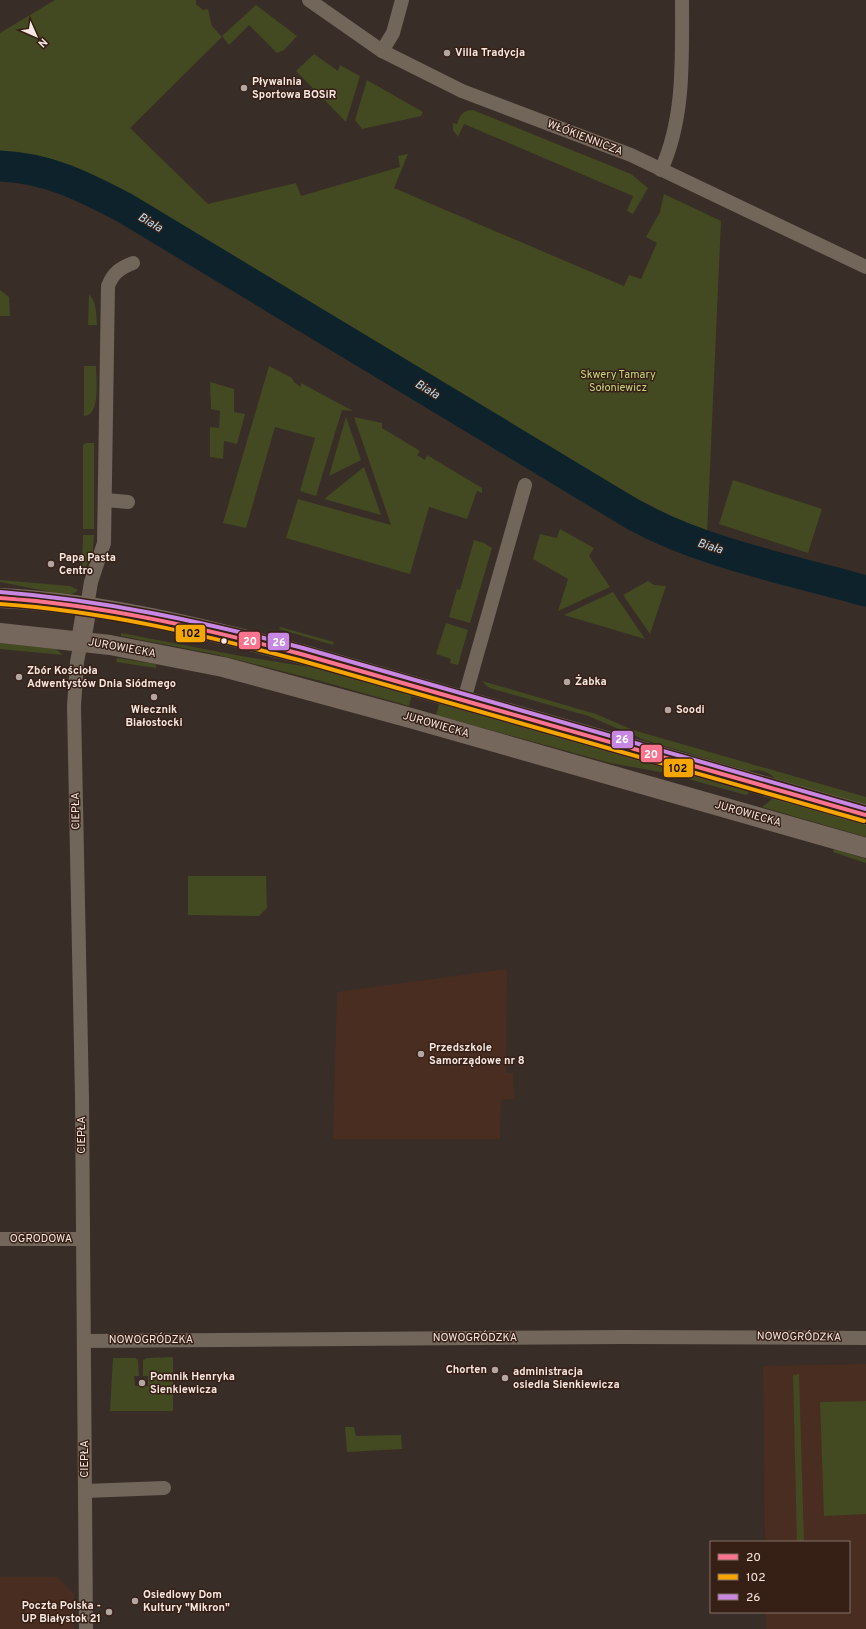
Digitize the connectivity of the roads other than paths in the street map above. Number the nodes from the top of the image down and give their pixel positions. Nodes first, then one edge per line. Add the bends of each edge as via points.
1 (309, 0) edge
2 (402, 0) edge
3 (682, 0) edge
4 (382, 51) junction
5 (661, 170) junction
6 (133, 263) dead end
7 (866, 267) edge
8 (525, 485) dead end
9 (106, 500) junction
10 (128, 502) dead end
11 (0, 598) edge
12 (87, 606) junction
13 (0, 632) edge
14 (80, 641) junction
15 (464, 700) junction
16 (754, 784) junction
17 (743, 812) junction
18 (866, 815) edge
19 (866, 848) edge
20 (0, 1239) edge
21 (83, 1239) junction
22 (866, 1338) edge
23 (84, 1341) junction
24 (164, 1488) dead end
25 (85, 1491) junction
26 (86, 1629) edge

1 - 4 street, WŁÓKIENNICZA
2 - 4 street via 393,32
3 - 5 street via 682,71 671,149
4 - 5 street, WŁÓKIENNICZA via 462,91 631,155
5 - 7 street, WŁÓKIENNICZA
6 - 9 street via 119,269 108,286
8 - 15 street
9 - 10 street
9 - 12 street via 104,543 91,582
11 - 12 street
12 - 14 street
12 - 15 street via 215,631
13 - 14 street, JUROWIECKA
14 - 17 street, JUROWIECKA via 223,667 284,682
14 - 21 street, CIEPŁA via 74,706
15 - 16 street
16 - 17 street via 758,794 755,801
16 - 18 street
17 - 19 street, JUROWIECKA
20 - 21 street, OGRODOWA
21 - 23 street, CIEPŁA
22 - 23 street, NOWOGRÓDZKA
23 - 25 street, CIEPŁA
24 - 25 street
25 - 26 street, CIEPŁA

